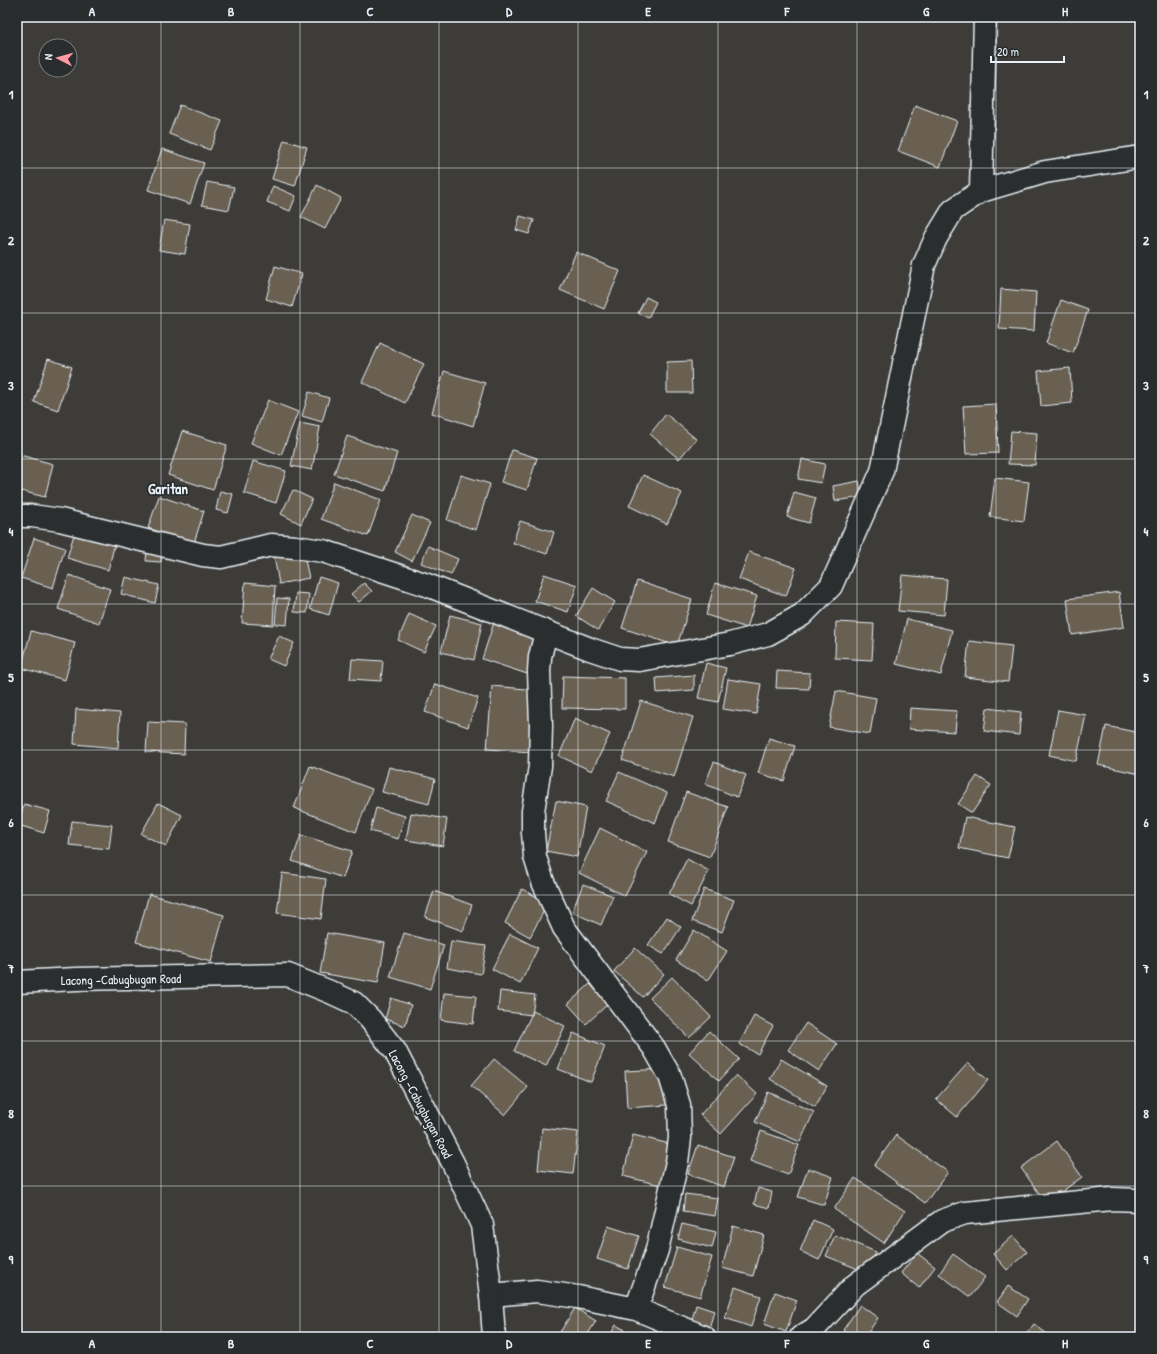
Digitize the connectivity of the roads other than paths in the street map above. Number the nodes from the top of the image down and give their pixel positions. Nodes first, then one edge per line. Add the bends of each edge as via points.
1 (985, 17) edge
2 (1140, 157) edge
3 (982, 191) junction
4 (17, 516) edge
5 (546, 632) junction
6 (17, 982) edge
7 (1140, 1200) edge
8 (491, 1295) junction
9 (636, 1309) junction
10 (494, 1337) edge
11 (704, 1337) edge
12 (801, 1337) edge

1 - 3 street
2 - 3 street via 1045,172
3 - 5 street via 953,210 924,265 882,471 831,586 802,615 768,634 730,644 638,660 620,659
4 - 5 street via 60,520 203,555 221,557 271,545 323,551 427,585
5 - 9 street via 539,671 540,766 533,811 535,857 564,928 654,1048 670,1076 679,1105 680,1138 677,1162 657,1250
6 - 8 street, Lacong -Cabugbugan Road via 288,975 354,1003 395,1051 482,1225
7 - 12 street via 1112,1199 965,1213 942,1221 855,1285 814,1329
8 - 9 street via 537,1291
8 - 10 street, Lacong -Cabugbugan Road
9 - 11 street

